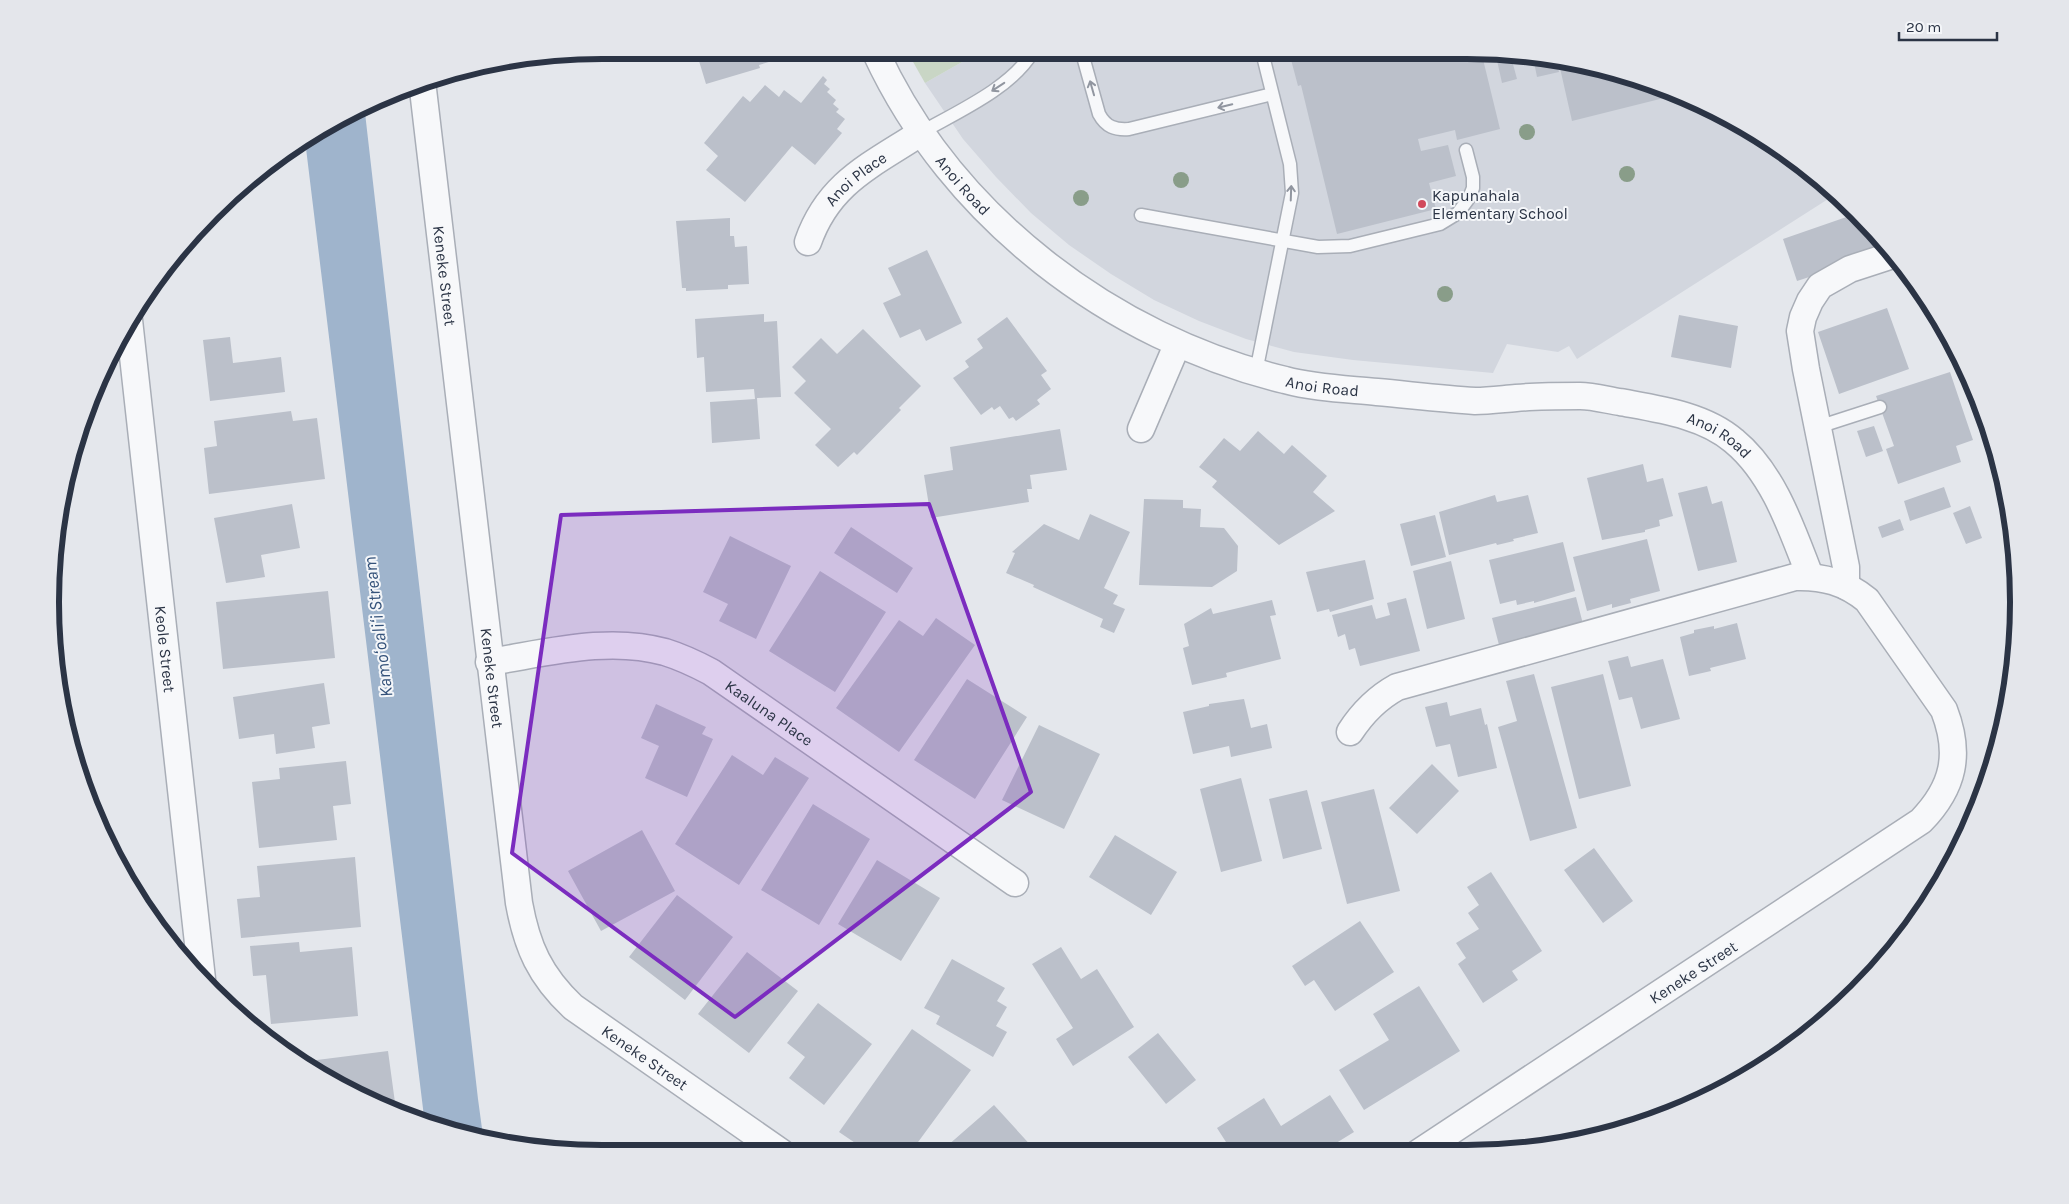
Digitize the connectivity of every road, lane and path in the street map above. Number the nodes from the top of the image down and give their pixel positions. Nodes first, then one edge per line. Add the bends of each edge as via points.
1 (879, 59) edge
2 (1027, 59) edge
3 (1084, 59) edge
4 (1264, 59) edge
5 (423, 89) edge
6 (1272, 94) junction
7 (922, 132) junction
8 (1466, 150) dead end
9 (1141, 215) dead end
10 (1284, 241) junction
11 (808, 242) dead end
12 (1886, 257) edge
13 (130, 335) edge
14 (1177, 345) junction
15 (1256, 372) junction
16 (1880, 407) dead end
17 (1818, 427) junction
18 (1141, 429) dead end
19 (1810, 576) junction
20 (1846, 586) junction
21 (489, 662) junction
22 (1350, 732) dead end
23 (1014, 884) dead end
24 (201, 967) edge
25 (767, 1145) edge
26 (1430, 1145) edge

1 - 7 street, Anoi Road
2 -> 7 lane via 1002,85
6 -> 3 lane via 1120,130 1103,122
4 - 6 lane
5 - 21 street, Keneke Street
10 -> 6 lane via 1291,207 1292,179
7 - 11 street, Anoi Place via 838,191 820,214
7 - 14 street, Anoi Road via 974,197 1051,268 1094,299
8 - 10 lane via 1473,188 1458,213 1440,224 1337,248
9 - 10 lane
10 - 15 lane
12 - 17 street via 1850,269 1820,286 1803,317 1800,331
13 - 24 street, Keole Street
14 - 15 street, Anoi Road
14 - 18 street
15 - 19 street, Anoi Road via 1288,381 1349,389 1478,401 1584,396 1654,408 1704,422 1734,440 1760,469
16 - 17 lane
17 - 20 street via 1846,567
19 - 20 street
19 - 22 street via 1795,577 1397,687 1374,702
20 - 26 street, Keneke Street via 1867,600 1944,710 1950,725 1954,759 1944,793 1934,808 1922,821
21 - 23 street, Kaaluna Place via 616,645 657,650 688,660 711,672
21 - 25 street, Keneke Street via 519,903 524,930 537,963 558,993 574,1007

